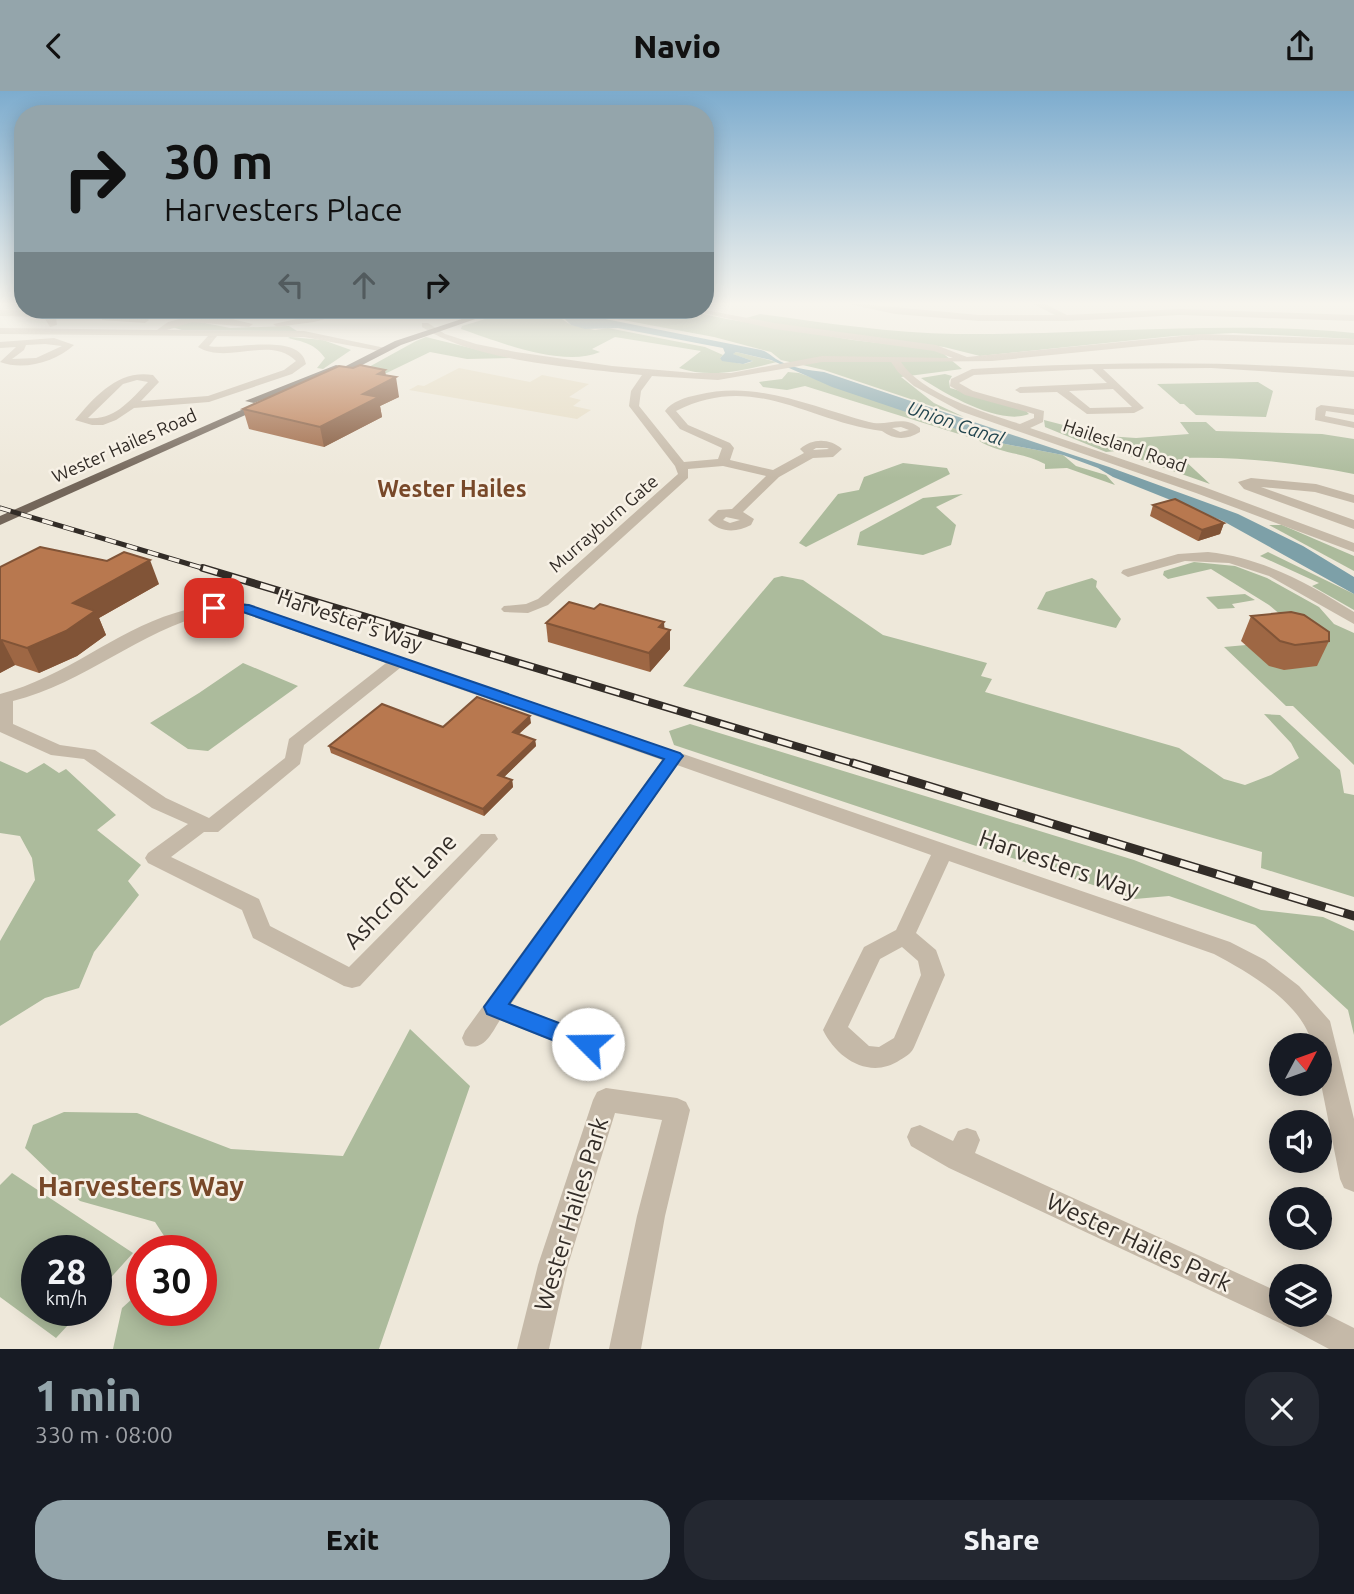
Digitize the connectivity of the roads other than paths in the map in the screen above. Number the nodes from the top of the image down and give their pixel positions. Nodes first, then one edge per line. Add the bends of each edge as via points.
1 (895, 360) edge
2 (4, 361) edge
3 (41, 361) edge
4 (301, 361) edge
5 (349, 361) edge
6 (364, 361) edge
7 (561, 361) edge
8 (806, 361) edge
9 (1096, 368) junction
10 (649, 373) junction
11 (1354, 374) edge
12 (1115, 386) junction
13 (1058, 387) junction
14 (1020, 390) dead end
15 (131, 405) junction
16 (1354, 412) edge
17 (1354, 425) edge
18 (885, 428) dead end
19 (1019, 429) junction
20 (811, 454) dead end
21 (723, 462) junction
22 (681, 466) junction
23 (775, 474) junction
24 (1354, 499) edge
25 (0, 511) edge
26 (735, 513) dead end
27 (0, 521) edge
28 (1353, 525) edge
29 (1338, 542) junction
30 (1354, 548) edge
31 (1128, 573) dead end
32 (509, 609) dead end
33 (1354, 619) edge
34 (399, 661) junction
35 (3, 699) edge
36 (611, 735) joint
37 (674, 756) junction
38 (207, 825) junction
39 (488, 839) dead end
40 (943, 852) junction
41 (904, 936) junction
42 (495, 1007) junction
43 (474, 1038) dead end
44 (588, 1044) dead end
45 (920, 1137) dead end
46 (1354, 1179) edge
47 (1269, 1303) edge
48 (1319, 1327) edge
49 (1354, 1345) edge
50 (533, 1349) edge
51 (625, 1349) edge

1 - 19 street, Hailesland Road via 918,384 948,401
2 - 3 street
4 - 15 street via 288,372 209,399
5 - 25 main road, Wester Hailes Road via 206,418
6 - 27 main road, Wester Hailes Road
7 - 10 street
8 - 10 street via 748,375
9 - 11 street via 1247,366
9 - 12 street
9 - 19 street via 972,372 956,379 954,384 964,391 1030,408 1042,416
10 - 22 street, Murrayburn Gate via 636,391 634,405
12 - 13 street
12 - 13 street via 1139,408 1087,411
13 - 14 street
15 - 15 street via 153,379 118,382 80,420 114,420
16 - 17 street via 1321,408 1319,418
18 - 21 street via 862,426 751,392 711,393 672,408 678,423 726,445
19 - 29 street, Hailesland Road
20 - 23 street
21 - 22 street
21 - 23 street
22 - 32 street, Murrayburn Gate via 680,480 543,602
23 - 26 street
24 - 28 street via 1292,484 1244,482
28 - 29 street
29 - 30 street, Hailesland Road
31 - 33 street via 1183,557 1228,559 1284,578
34 - 35 street, Harvester's Way via 244,608 214,608 176,615 49,685
34 - 36 street, Harvester's Way
34 - 38 street via 296,743 294,761
35 - 38 street via 4,727 57,751 89,754 159,803
36 - 37 street, Harvesters Way
37 - 40 street, Harvesters Way
37 - 42 street
38 - 39 street, Ashcroft Lane via 155,858 251,905 261,932 352,979
40 - 41 street
40 - 46 street, Harvesters Way via 1222,948 1257,966 1291,993 1321,1028
41 - 41 street via 872,953 835,1030 863,1057 883,1058 903,1045 933,975 928,955
42 - 43 street
42 - 44 street
45 - 47 street, Wester Hailes Park via 963,1149
48 - 49 street
50 - 51 street, Wester Hailes Park via 553,1265 606,1100 677,1110

